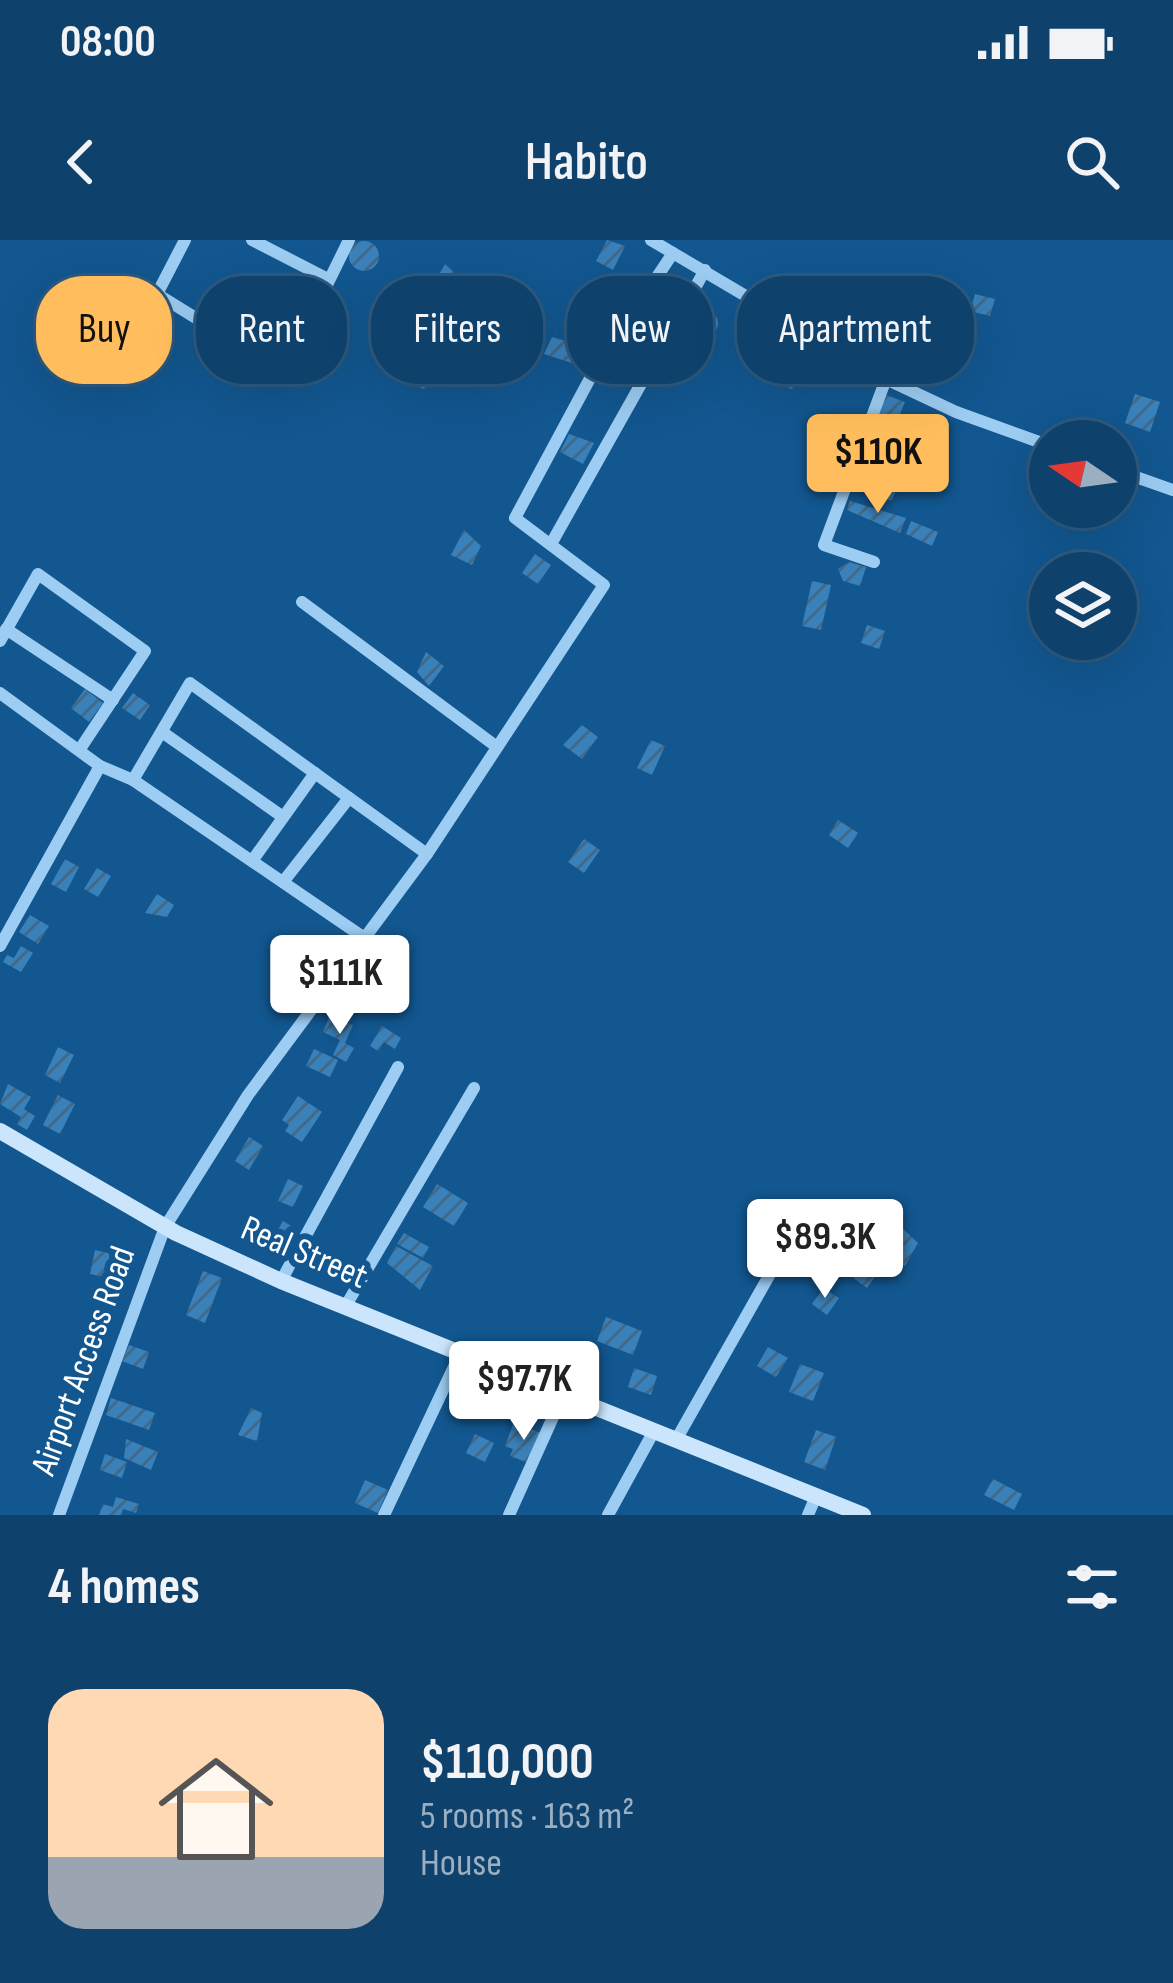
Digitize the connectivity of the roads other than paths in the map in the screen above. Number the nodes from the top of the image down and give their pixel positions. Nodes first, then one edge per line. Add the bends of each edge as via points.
1 (185, 240) edge
2 (252, 240) edge
3 (349, 240) edge
4 (651, 240) edge
5 (673, 253) junction
6 (705, 270) junction
7 (322, 276) edge
8 (330, 276) edge
9 (737, 289) edge
10 (196, 318) edge
11 (884, 384) edge
12 (897, 384) edge
13 (1029, 438) edge
14 (1137, 477) edge
15 (1173, 490) edge
16 (551, 544) junction
17 (874, 562) dead end
18 (302, 602) dead end
19 (3, 635) edge
20 (0, 693) edge
21 (112, 700) junction
22 (162, 732) junction
23 (497, 747) junction
24 (80, 749) junction
25 (100, 766) junction
26 (315, 773) junction
27 (134, 780) junction
28 (349, 798) junction
29 (284, 817) junction
30 (427, 854) junction
31 (252, 861) junction
32 (283, 882) junction
33 (363, 937) junction
34 (0, 946) edge
35 (398, 1066) dead end
36 (474, 1088) dead end
37 (0, 1132) edge
38 (800, 1221) dead end
39 (165, 1227) junction
40 (281, 1281) junction
41 (345, 1307) junction
42 (460, 1354) junction
43 (563, 1395) junction
44 (654, 1431) junction
45 (676, 1440) junction
46 (816, 1496) junction
47 (59, 1515) edge
48 (384, 1515) edge
49 (509, 1515) edge
50 (608, 1515) edge
51 (808, 1515) edge
52 (863, 1515) edge

1 - 10 street via 157,294
2 - 7 street
3 - 8 street
4 - 5 street
5 - 6 street
5 - 16 street via 595,371 515,518
6 - 9 street
6 - 16 street
11 - 17 street via 824,545
12 - 13 street
14 - 15 street
16 - 23 street, Airport Access Road via 604,585
18 - 23 street
19 - 21 street
19 - 21 street via 38,574 145,651
20 - 24 street
21 - 24 street
22 - 26 street via 190,683
22 - 27 street
22 - 29 street
23 - 30 street, Airport Access Road
24 - 25 street
25 - 27 street
25 - 34 street
26 - 28 street
26 - 29 street
27 - 31 street
28 - 30 street
28 - 32 street
29 - 31 street
30 - 33 street, Airport Access Road
31 - 32 street
32 - 33 street
33 - 39 street, Airport Access Road
35 - 40 street
36 - 41 street
37 - 39 main road, Real Street
38 - 45 street
39 - 40 main road, Real Street
39 - 47 street, Airport Access Road
40 - 41 main road, Real Street
41 - 42 main road, Real Street
42 - 43 main road, Real Street
42 - 48 street
43 - 44 main road, Real Street
43 - 49 street
44 - 45 main road, Real Street
44 - 50 street
45 - 46 main road, Real Street
46 - 51 street
46 - 52 main road, Real Street

